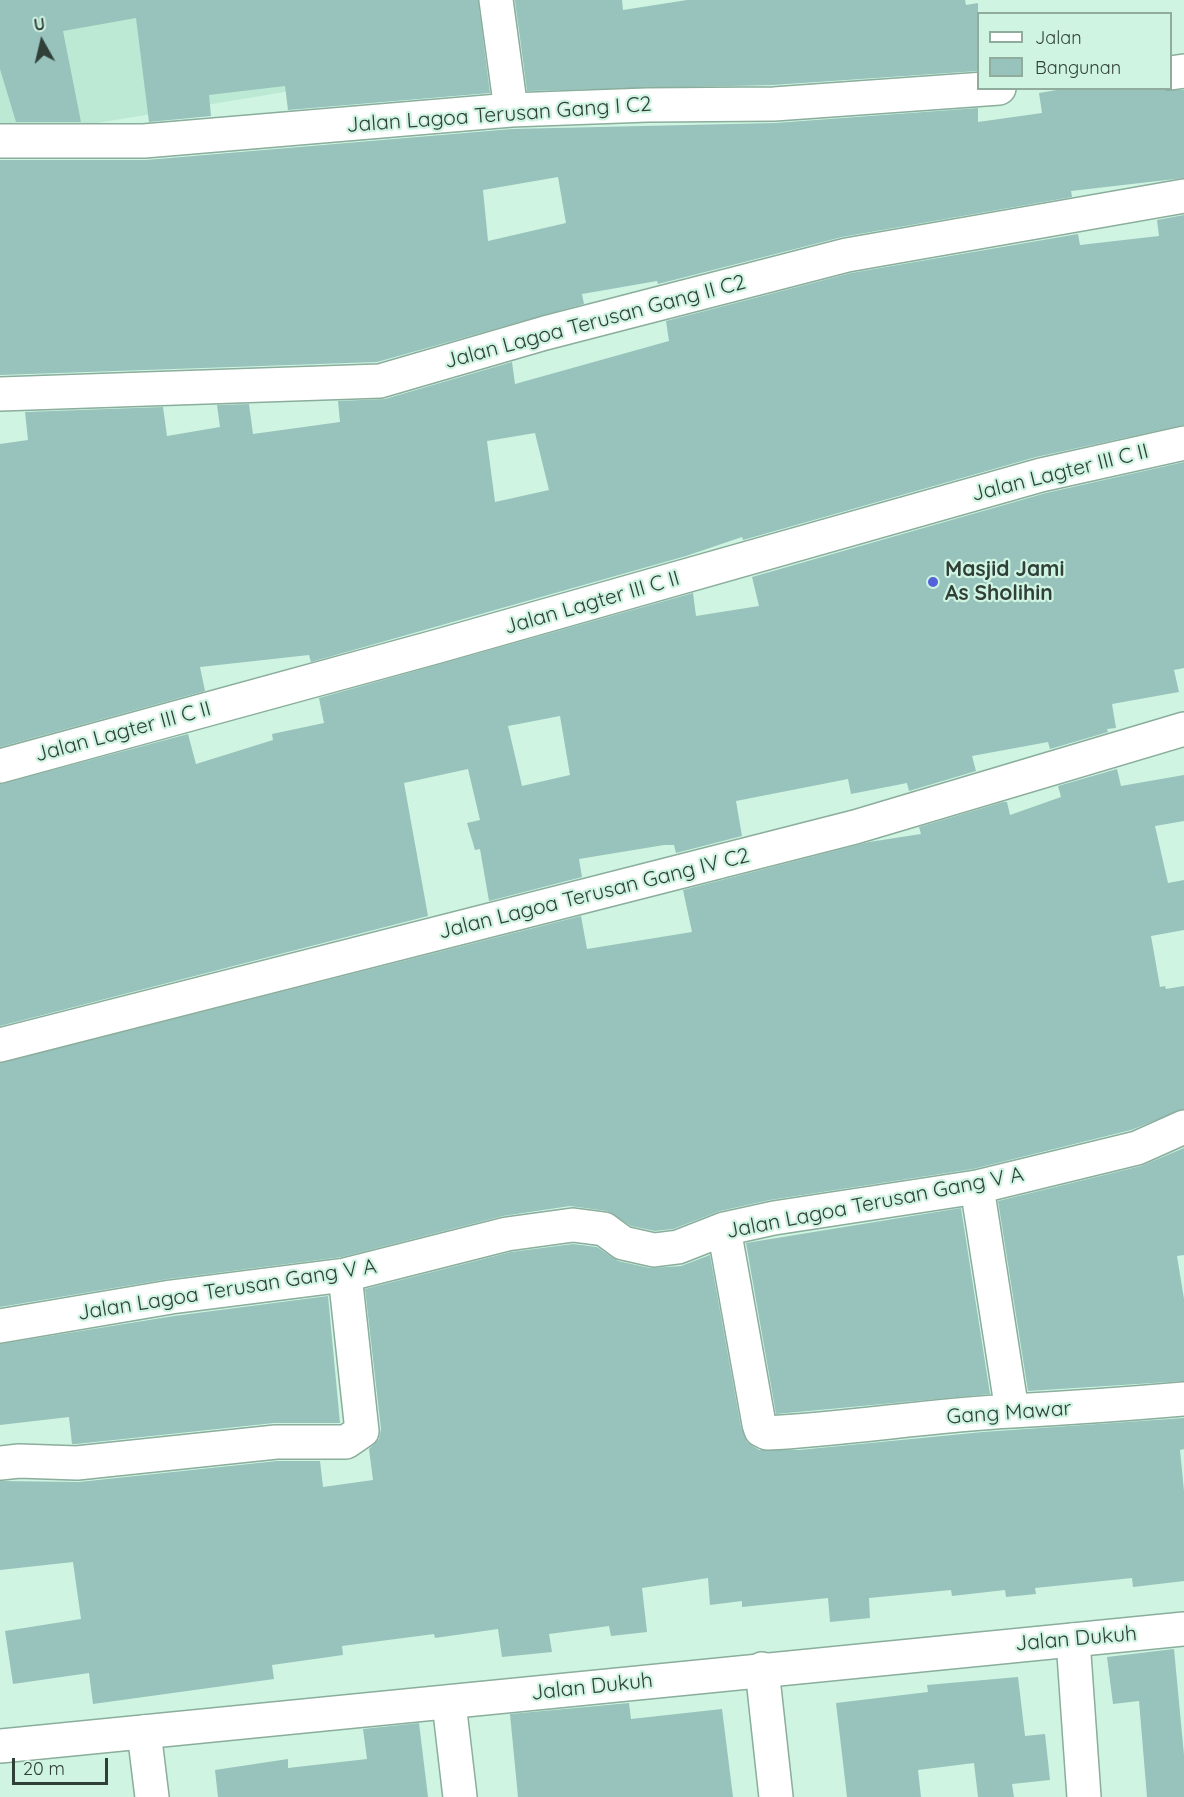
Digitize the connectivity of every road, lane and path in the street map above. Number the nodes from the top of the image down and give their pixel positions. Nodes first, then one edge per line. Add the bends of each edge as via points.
1 (496, 0) edge
2 (977, 90) edge
3 (511, 110) junction
4 (0, 141) edge
5 (1184, 196) edge
6 (0, 394) edge
7 (1184, 443) edge
8 (1184, 729) edge
9 (0, 766) edge
10 (0, 1045) edge
11 (1184, 1127) edge
12 (977, 1187) junction
13 (724, 1229) junction
14 (345, 1275) junction
15 (0, 1326) edge
16 (1184, 1399) edge
17 (1012, 1411) junction
18 (0, 1464) edge
19 (1184, 1629) edge
20 (1073, 1640) junction
21 (762, 1669) junction
22 (449, 1703) junction
23 (144, 1732) junction
24 (0, 1746) edge
25 (152, 1797) edge
26 (460, 1797) edge
27 (776, 1797) edge
28 (1084, 1797) edge

1 - 3 street
2 - 3 street, Jalan Lagoa Terusan Gang I C2 via 774,104
3 - 4 street, Jalan Lagoa Terusan Gang I C2 via 144,141
5 - 6 street, Jalan Lagoa Terusan Gang II C2 via 847,255 544,333 380,381
7 - 9 street, Jalan Lagter III C II via 1041,475
8 - 10 street, Jalan Lagoa Terusan Gang IV C2 via 855,827
11 - 12 street, Jalan Lagoa Terusan Gang V A via 1137,1148
12 - 13 street, Jalan Lagoa Terusan Gang V A
12 - 17 street
13 - 14 street, Jalan Lagoa Terusan Gang V A via 678,1247 654,1250 623,1243 604,1229 573,1225 507,1234
13 - 17 street, Gang Mawar via 761,1430 834,1430
14 - 15 street, Jalan Lagoa Terusan Gang V A via 171,1297
14 - 18 street via 362,1431 350,1440 276,1442 76,1463
16 - 17 street, Gang Mawar
19 - 20 street, Jalan Dukuh
20 - 21 street, Jalan Dukuh
20 - 28 street
21 - 22 street, Jalan Dukuh
21 - 27 street
22 - 23 street, Jalan Dukuh
22 - 26 street
23 - 24 street, Jalan Dukuh
23 - 25 street

